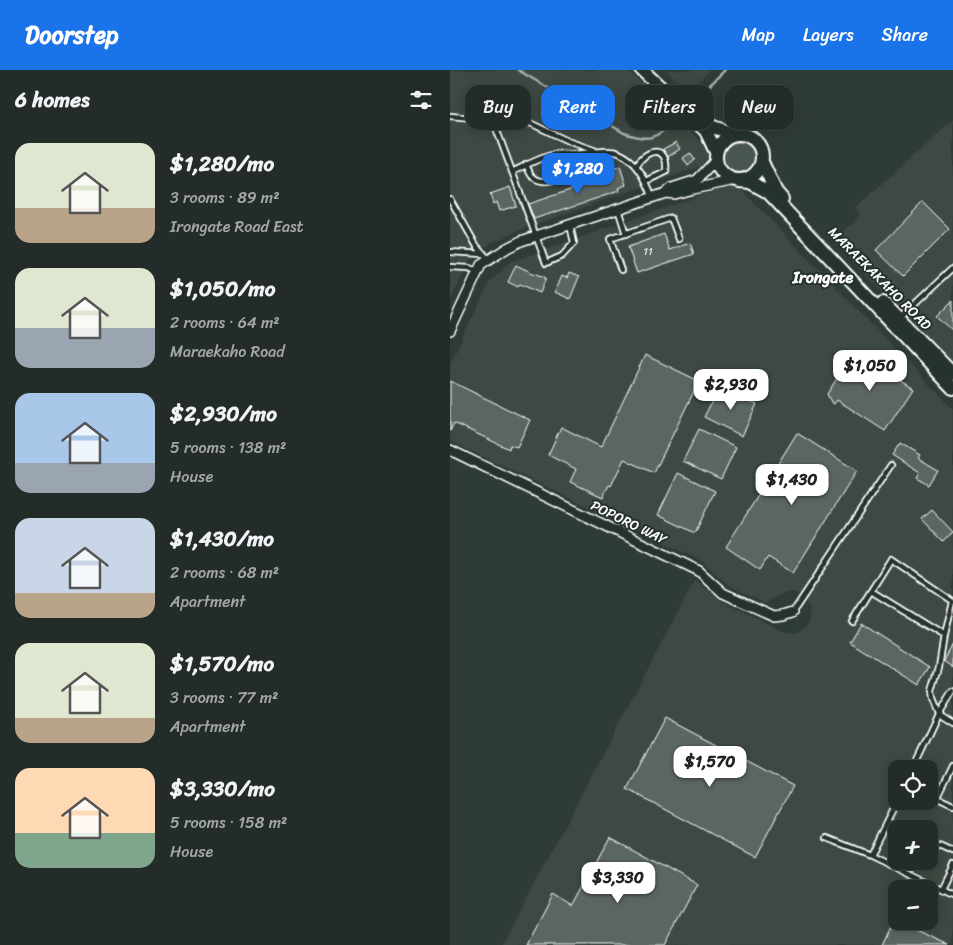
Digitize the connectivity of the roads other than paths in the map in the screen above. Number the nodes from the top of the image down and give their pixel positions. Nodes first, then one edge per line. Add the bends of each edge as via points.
1 (642, 70) edge
2 (654, 70) edge
3 (450, 116) edge
4 (465, 117) edge
5 (531, 122) edge
6 (497, 130) edge
7 (734, 134) junction
8 (597, 151) junction
9 (574, 154) junction
10 (716, 156) junction
11 (762, 162) junction
12 (526, 164) junction
13 (636, 166) junction
14 (512, 172) junction
15 (738, 180) junction
16 (646, 181) junction
17 (666, 193) junction
18 (653, 198) junction
19 (450, 200) edge
20 (618, 209) junction
21 (570, 225) junction
22 (804, 228) junction
23 (626, 234) junction
24 (536, 236) junction
25 (679, 239) dead end
26 (450, 252) edge
27 (486, 257) junction
28 (450, 267) edge
29 (953, 268) edge
30 (621, 270) dead end
31 (478, 272) junction
32 (896, 322) junction
33 (450, 331) edge
34 (953, 374) edge
35 (953, 388) edge
36 (450, 450) edge
37 (891, 465) dead end
38 (871, 591) junction
39 (952, 601) edge
40 (793, 612) joint
41 (852, 621) dead end
42 (944, 636) junction
43 (953, 691) edge
44 (939, 714) junction
45 (953, 723) edge
46 (917, 760) edge
47 (953, 766) edge
48 (938, 797) edge
49 (938, 799) edge
50 (953, 806) edge
51 (892, 810) edge
52 (887, 821) joint
53 (827, 838) dead end
54 (938, 845) edge
55 (953, 852) edge
56 (870, 855) junction
57 (953, 865) edge
58 (941, 889) junction
59 (953, 895) edge

1 - 10 main road via 706,132
2 - 7 main road via 713,127
3 - 4 lane
5 - 8 lane
6 - 14 lane
7 - 10 main road via 721,142
7 - 11 main road via 755,140 760,146
8 - 9 lane
8 - 13 lane via 618,153
9 - 12 lane via 557,153
9 - 12 lane via 568,170 557,179 543,181 532,176
10 - 15 main road via 719,170 725,176
10 - 17 street via 697,180
11 - 15 main road via 754,175
11 - 22 main road via 776,192
12 - 14 lane
13 - 16 lane
13 - 16 lane via 652,152 659,152 667,160 666,172
14 - 24 lane
15 - 17 street
15 - 22 main road, MARAEKAKAHO ROAD via 750,182 768,192
16 - 18 lane
17 - 18 street
18 - 20 street
19 - 27 lane
20 - 21 street
20 - 23 lane
21 - 24 street
21 - 24 lane via 574,243 562,256 550,262 546,263
22 - 32 main road, MARAEKAKAHO ROAD
23 - 25 lane via 671,218
23 - 30 lane via 610,240
24 - 27 street
26 - 27 lane
27 - 31 street
28 - 31 lane
29 - 32 lane
31 - 33 street
32 - 34 main road, MARAEKAKAHO ROAD
32 - 35 main road
36 - 40 street, POPORO WAY via 699,571 723,593 774,616
37 - 40 lane
38 - 39 lane via 891,559
38 - 41 lane
38 - 42 lane
39 - 42 lane
42 - 44 lane via 932,691
43 - 44 lane
44 - 45 lane
44 - 46 lane
47 - 48 lane
49 - 50 lane
51 - 52 lane
52 - 56 lane
53 - 56 lane
54 - 55 lane
56 - 58 lane
57 - 58 lane
58 - 59 lane

